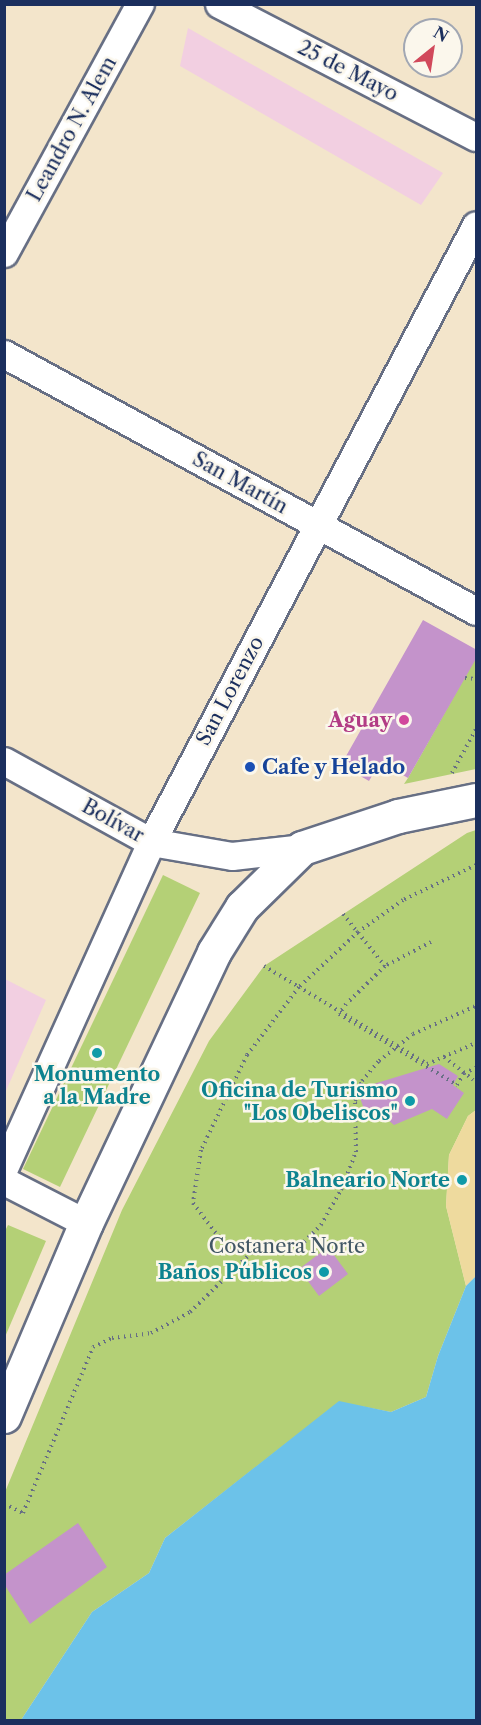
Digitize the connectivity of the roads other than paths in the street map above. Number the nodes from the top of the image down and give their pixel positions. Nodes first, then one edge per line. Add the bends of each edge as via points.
1 (140, 4) edge
2 (219, 4) edge
3 (477, 137) edge
4 (477, 225) edge
5 (4, 253) edge
6 (4, 354) edge
7 (317, 526) junction
8 (477, 611) edge
9 (4, 761) edge
10 (477, 800) edge
11 (151, 842) junction
12 (302, 848) junction
13 (4, 1168) edge
14 (4, 1181) edge
15 (86, 1223) junction
16 (4, 1416) edge

1 - 5 street, Leandro N. Alem
2 - 3 street, 25 de Mayo
4 - 7 street, San Lorenzo
6 - 7 street, San Martín
7 - 8 street, San Martín
7 - 11 street, San Lorenzo
9 - 11 street, Bolívar
10 - 12 main road via 398,816
11 - 12 street, Bolívar via 232,856
11 - 13 street, San Lorenzo
12 - 15 main road via 242,908 214,952
14 - 15 street
15 - 16 main road

